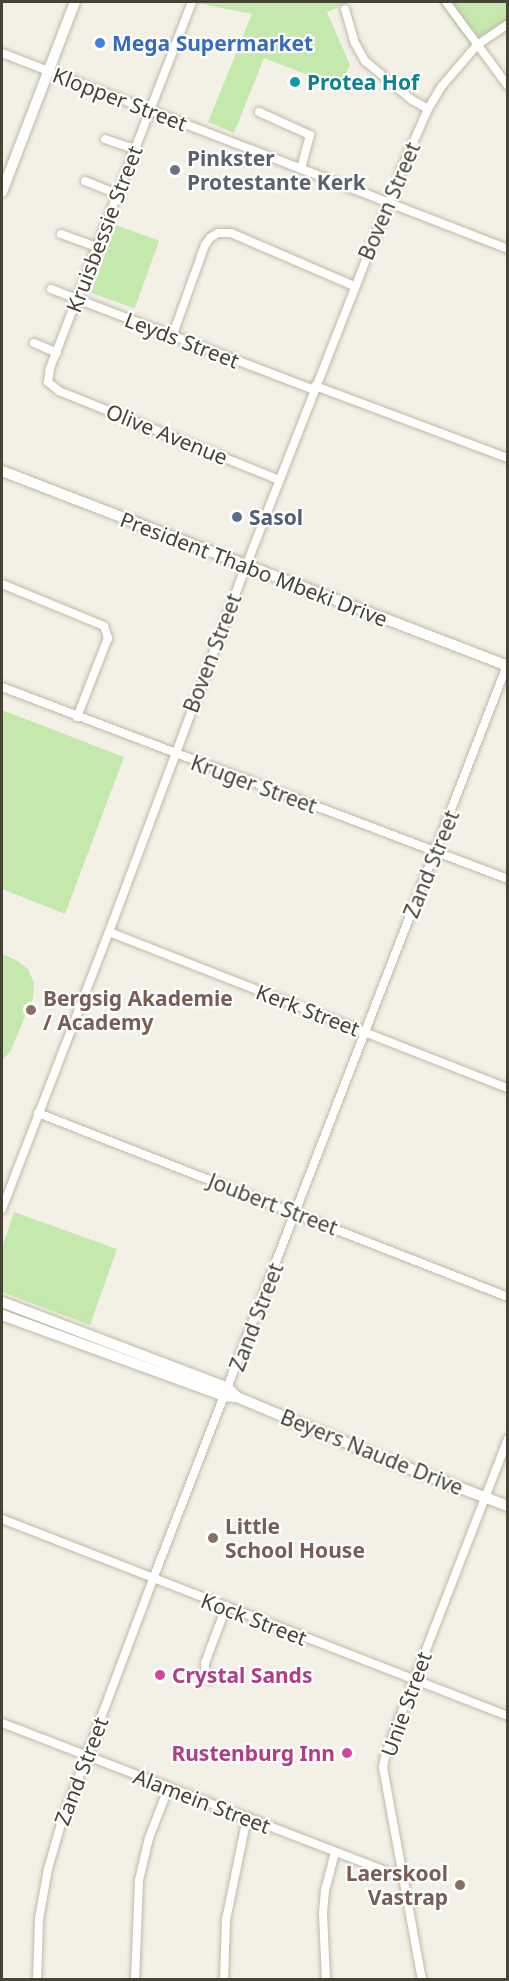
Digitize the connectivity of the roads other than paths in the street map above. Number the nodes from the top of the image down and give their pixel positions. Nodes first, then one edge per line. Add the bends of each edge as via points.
1 (75, 2) edge
2 (192, 2) edge
3 (446, 2) edge
4 (345, 9) dead end
5 (507, 24) edge
6 (477, 45) junction
7 (2, 53) edge
8 (48, 71) junction
9 (507, 86) edge
10 (428, 109) junction
11 (149, 110) junction
12 (259, 112) dead end
13 (105, 139) dead end
14 (134, 149) junction
15 (301, 169) junction
16 (85, 182) dead end
17 (2, 192) edge
18 (118, 194) junction
19 (389, 202) junction
20 (61, 234) dead end
21 (97, 247) junction
22 (507, 249) edge
23 (354, 286) junction
24 (51, 289) dead end
25 (77, 299) junction
26 (172, 337) junction
27 (34, 343) dead end
28 (57, 353) junction
29 (314, 388) junction
30 (54, 389) joint
31 (507, 458) edge
32 (2, 471) edge
33 (279, 480) junction
34 (246, 566) junction
35 (2, 584) edge
36 (507, 665) edge
37 (2, 687) edge
38 (77, 717) junction
39 (173, 754) junction
40 (436, 851) junction
41 (507, 879) edge
42 (109, 932) junction
43 (363, 1032) junction
44 (507, 1088) edge
45 (38, 1113) junction
46 (2, 1209) edge
47 (296, 1213) junction
48 (507, 1297) edge
49 (2, 1302) edge
50 (2, 1315) edge
51 (226, 1392) junction
52 (507, 1439) edge
53 (486, 1497) junction
54 (507, 1506) edge
55 (2, 1519) edge
56 (153, 1579) junction
57 (226, 1607) junction
58 (210, 1680) dead end
59 (414, 1681) junction
60 (507, 1716) edge
61 (2, 1723) edge
62 (87, 1757) junction
63 (168, 1789) junction
64 (247, 1818) junction
65 (335, 1852) junction
66 (403, 1878) junction
67 (37, 1980) edge
68 (135, 1980) edge
69 (224, 1980) edge
70 (326, 1980) edge
71 (422, 1980) edge

1 - 8 street
2 - 11 street, Kruisbessie Street
3 - 6 street
4 - 10 street via 365,61
5 - 6 street, Boven Street
6 - 9 street
6 - 10 street, Boven Street via 457,66
7 - 8 street, Klopper Street
8 - 11 street, Klopper Street
8 - 17 street
10 - 19 street, Boven Street
11 - 14 street, Kruisbessie Street
11 - 15 street, Klopper Street
12 - 15 street via 310,135
13 - 14 street
14 - 18 street, Kruisbessie Street
15 - 19 street, Klopper Street
16 - 18 street
18 - 21 street, Kruisbessie Street
19 - 22 street, Klopper Street
19 - 23 street, Boven Street
20 - 21 street
21 - 25 street, Kruisbessie Street
23 - 26 street via 231,233 218,233 205,245
23 - 29 street, Boven Street
24 - 25 street, Leyds Street
25 - 26 street, Leyds Street
25 - 28 street, Kruisbessie Street
26 - 29 street, Leyds Street
27 - 28 street
28 - 30 street, Kruisbessie Street via 48,382
29 - 31 street, Leyds Street
29 - 33 street, Boven Street
30 - 33 street, Olive Avenue
32 - 34 street, President Thabo Mbeki Drive
33 - 34 street, Boven Street
34 - 36 street, President Thabo Mbeki Drive
34 - 39 street, Boven Street
35 - 38 street via 104,626 108,638
36 - 40 street, Zand Street
37 - 38 street, Kruger Street
38 - 39 street, Kruger Street
39 - 40 street, Kruger Street
39 - 42 street, Boven Street
40 - 41 street, Kruger Street
40 - 43 street, Zand Street
42 - 43 street, Kerk Street
42 - 45 street, Boven Street
43 - 44 street, Kerk Street
43 - 47 street, Zand Street
45 - 46 street, Boven Street
45 - 47 street, Joubert Street
47 - 48 street, Joubert Street
47 - 51 street, Zand Street
49 - 51 street, Beyers Naude Drive
50 - 51 street, Beyers Naude Drive
51 - 53 street, Beyers Naude Drive
51 - 56 street, Zand Street
52 - 53 street, Unie Street
53 - 54 street, Beyers Naude Drive
53 - 59 street, Unie Street
55 - 56 street, Kock Street
56 - 57 street, Kock Street
56 - 62 street, Zand Street
57 - 58 street via 205,1663 205,1675
57 - 59 street, Kock Street
59 - 60 street, Kock Street
59 - 66 street, Unie Street via 383,1767
61 - 62 street, Alamein Street
62 - 63 street, Alamein Street
62 - 67 street, Zand Street via 48,1869 39,1919
63 - 64 street, Alamein Street
63 - 68 street via 149,1838 139,1880
64 - 65 street, Alamein Street
64 - 69 street via 226,1920
65 - 66 street, Alamein Street
65 - 70 street via 323,1913
66 - 71 street, Unie Street

